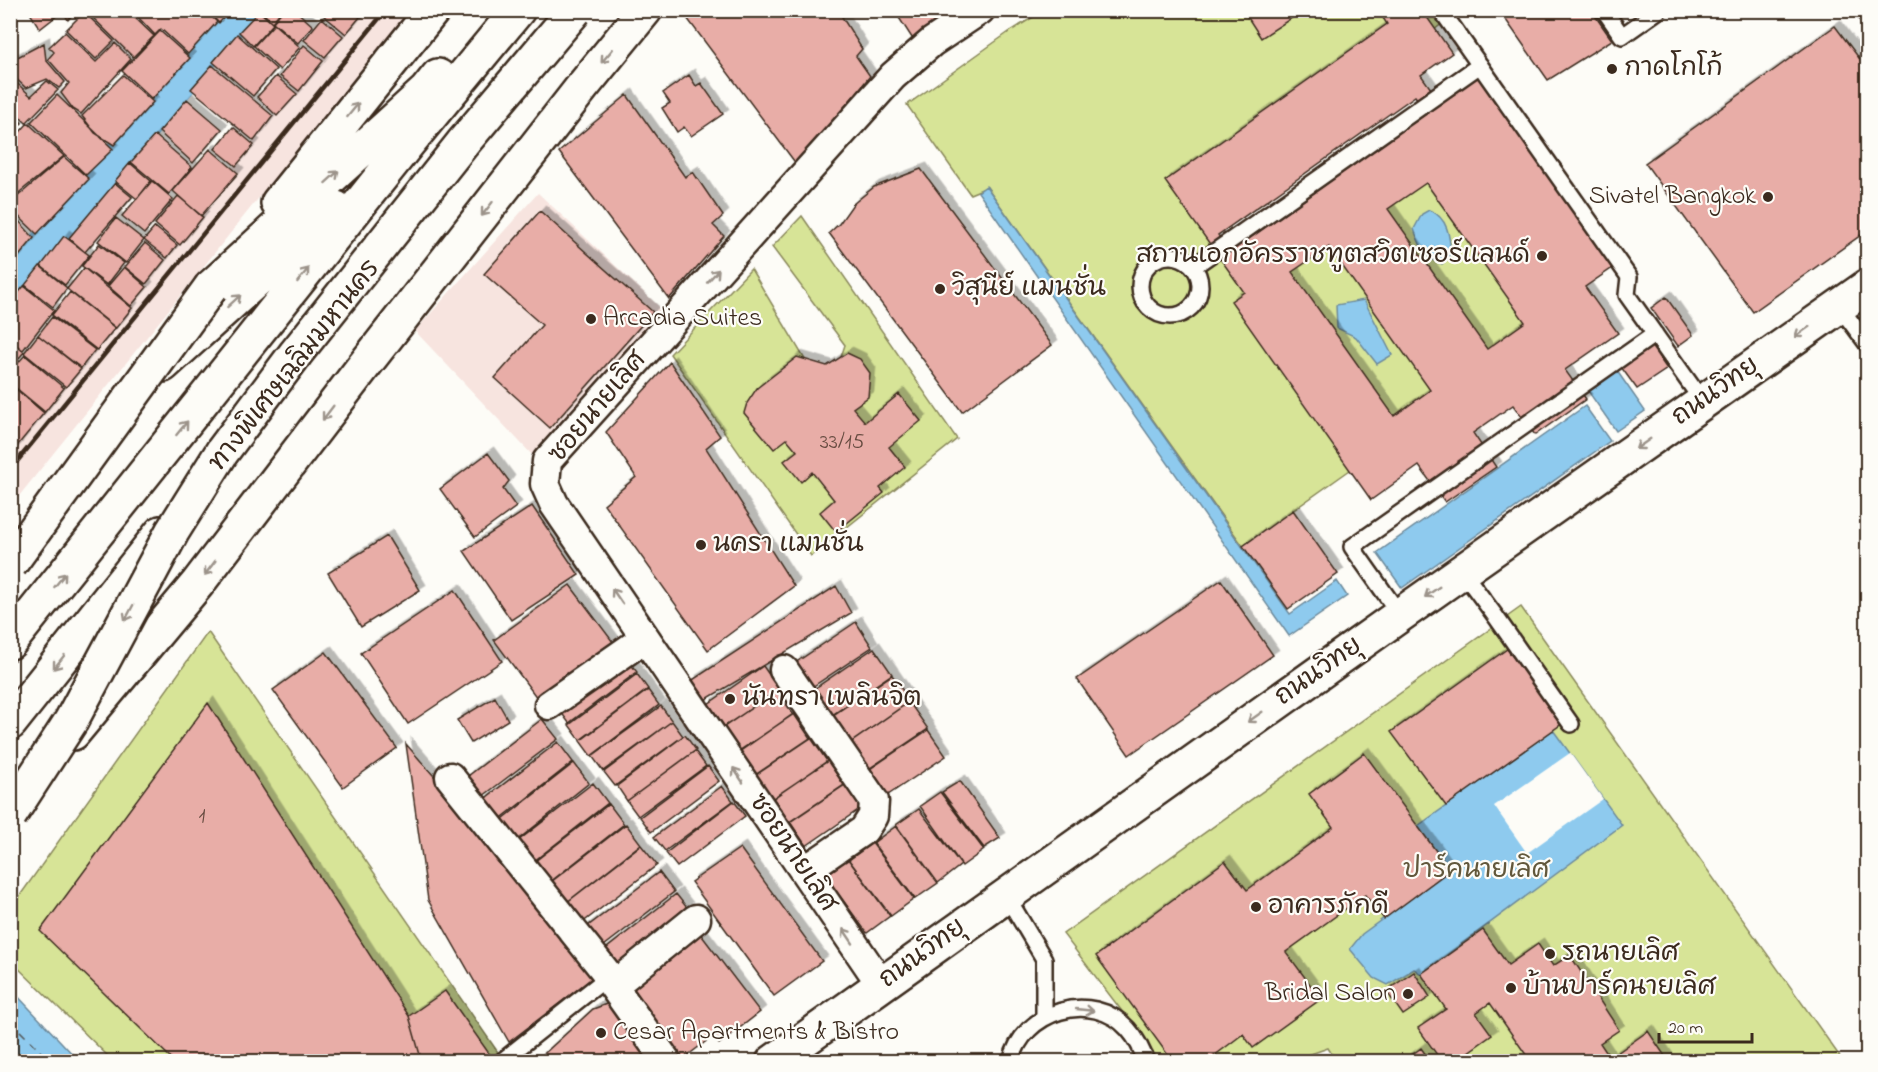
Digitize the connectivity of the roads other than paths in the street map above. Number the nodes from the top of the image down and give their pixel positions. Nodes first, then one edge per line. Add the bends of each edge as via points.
1 (433, 10) edge
2 (492, 10) edge
3 (518, 10) edge
4 (575, 10) edge
5 (582, 10) edge
6 (645, 10) edge
7 (980, 10) edge
8 (1441, 10) edge
9 (1604, 10) edge
10 (1659, 10) edge
11 (1867, 10) edge
12 (1868, 16) edge
13 (1480, 65) junction
14 (409, 142) junction
15 (1193, 267) junction
16 (210, 286) junction
17 (1868, 286) edge
18 (1839, 306) junction
19 (1655, 334) junction
20 (1868, 345) edge
21 (1703, 402) junction
22 (10, 544) edge
23 (10, 564) edge
24 (1462, 571) junction
25 (1400, 615) junction
26 (645, 638) junction
27 (10, 642) edge
28 (784, 670) dead end
29 (549, 705) dead end
30 (10, 723) edge
31 (1571, 724) dead end
32 (450, 777) dead end
33 (10, 808) edge
34 (10, 814) edge
35 (804, 872) junction
36 (1006, 895) junction
37 (696, 919) dead end
38 (611, 981) junction
39 (881, 984) junction
40 (1044, 1016) junction
41 (502, 1061) edge
42 (667, 1062) edge
43 (772, 1062) edge
44 (1011, 1062) edge
45 (1146, 1062) edge

16 -> 1 main road
16 -> 2 main road via 426,91
3 - 14 main road, ทางพิเศษเฉลิมมหานคร
4 -> 34 main road, bridge via 447,162 222,452 172,532 71,721
5 -> 30 main road, ทางพิเศษเฉลิมมหานคร, bridge via 473,141
6 -> 33 main road, bridge via 385,338 198,583
26 -> 7 street, ซอยนายเลิศ via 554,504 545,484 547,461 893,76 932,42
8 - 13 lane
9 - 10 lane via 1622,36
11 - 12 lane
13 - 15 lane
13 - 19 lane via 1629,276 1627,295
22 -> 14 main road, bridge via 134,392
27 -> 14 main road, ทางพิเศษเฉลิมมหานคร
15 - 15 lane via 1172,256 1153,261 1141,276 1140,295 1145,304 1162,316 1172,317 1191,309 1200,290
16 - 23 main road, bridge
17 - 18 main road, ถนนวิทยุ
18 - 20 lane
18 -> 21 main road, ถนนวิทยุ
19 - 21 lane
19 - 25 lane via 1352,547
21 -> 24 main road, ถนนวิทยุ
24 -> 25 main road, ถนนวิทยุ
24 - 31 lane
25 -> 36 main road, ถนนวิทยุ
26 - 29 street
35 -> 26 street, ซอยนายเลิศ
28 - 35 street via 874,801 873,816 864,830
32 - 38 street
39 -> 35 street, ซอยนายเลิศ
36 - 39 main road, ถนนวิทยุ
36 - 40 lane via 1044,959
37 - 38 street
38 - 41 lane
38 - 42 street
39 - 43 main road, ถนนวิทยุ
40 - 44 lane via 1025,1031
40 -> 45 lane via 1065,1009 1088,1008 1109,1015 1141,1045

